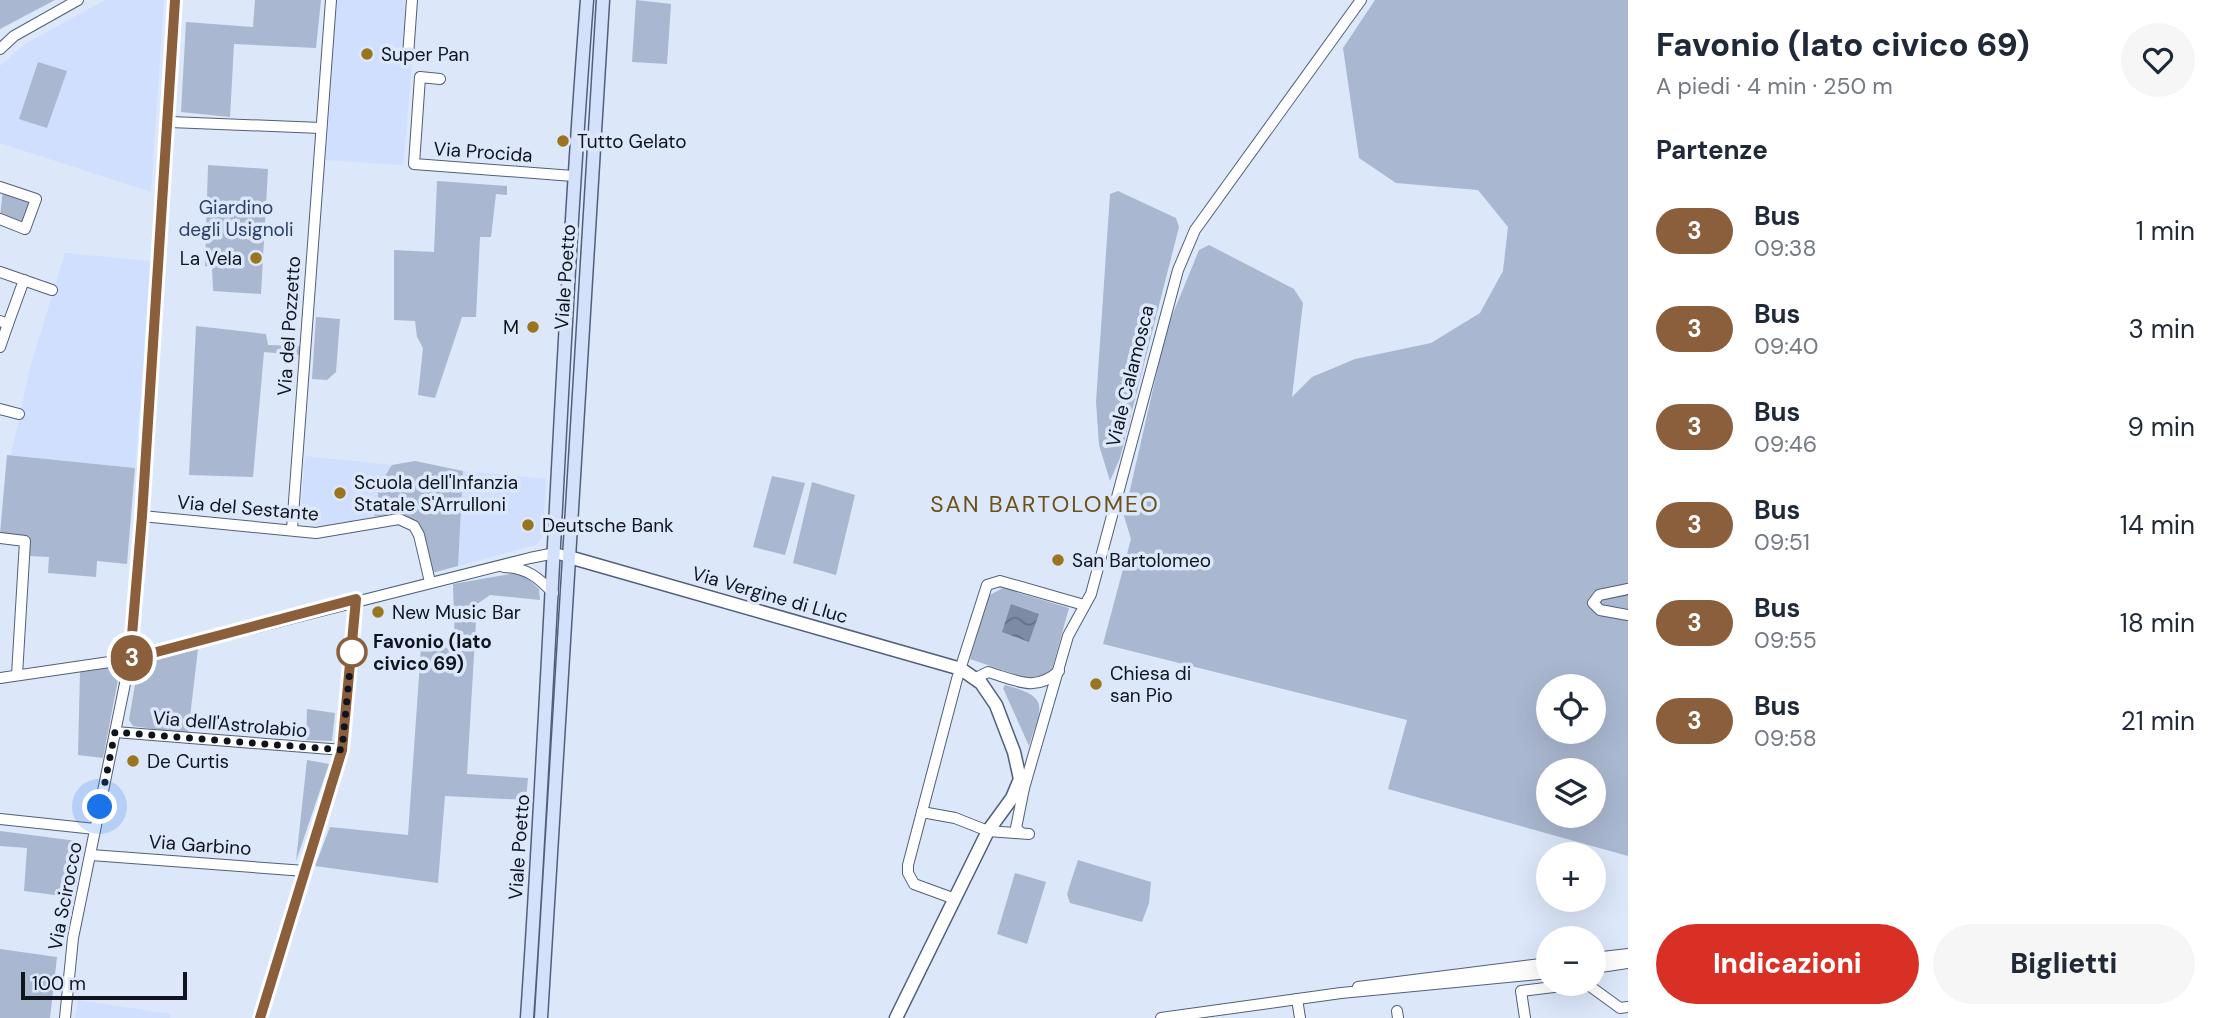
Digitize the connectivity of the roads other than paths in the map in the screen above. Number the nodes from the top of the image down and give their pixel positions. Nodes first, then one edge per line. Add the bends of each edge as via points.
1 (78, 0) edge
2 (175, 0) edge
3 (331, 0) edge
4 (412, 0) edge
5 (587, 0) edge
6 (603, 0) edge
7 (1361, 0) edge
8 (0, 48) edge
9 (408, 56) dead end
10 (440, 79) dead end
11 (170, 122) junction
12 (321, 128) junction
13 (573, 176) junction
14 (0, 187) edge
15 (0, 219) edge
16 (0, 272) edge
17 (24, 280) junction
18 (52, 290) dead end
19 (4, 323) edge
20 (0, 347) edge
21 (0, 409) edge
22 (19, 414) dead end
23 (142, 516) junction
24 (292, 529) junction
25 (0, 538) edge
26 (555, 553) junction
27 (569, 557) junction
28 (490, 568) junction
29 (430, 582) junction
30 (1624, 590) edge
31 (553, 593) junction
32 (356, 599) junction
33 (1084, 605) junction
34 (1628, 615) edge
35 (130, 659) junction
36 (961, 669) junction
37 (1059, 670) junction
38 (17, 675) junction
39 (0, 678) edge
40 (974, 679) junction
41 (115, 732) junction
42 (342, 750) junction
43 (1024, 788) junction
44 (1012, 798) junction
45 (922, 812) junction
46 (0, 819) edge
47 (95, 829) junction
48 (988, 831) junction
49 (91, 855) junction
50 (305, 871) junction
51 (955, 899) junction
52 (1628, 954) edge
53 (1606, 957) edge
54 (1628, 963) edge
55 (1536, 965) edge
56 (1606, 966) edge
57 (1536, 974) edge
58 (1519, 976) junction
59 (1536, 989) edge
60 (1521, 991) junction
61 (1341, 993) junction
62 (1604, 996) edge
63 (1297, 999) junction
64 (1628, 1007) edge
65 (65, 1018) edge
66 (260, 1018) edge
67 (527, 1018) edge
68 (541, 1018) edge
69 (895, 1018) edge
70 (1161, 1018) edge
71 (1300, 1018) edge
72 (1525, 1018) edge

1 - 8 street
2 - 11 street, Via Scirocco
3 - 12 street, Via del Pozzetto
4 - 9 street
5 - 13 main road, Viale Poetto
6 - 27 main road, Viale Poetto
7 - 33 street, Viale Calamosca via 1195,230 1169,292
10 - 13 street, Via Procida via 420,77 414,164
11 - 12 street
11 - 23 street, Via Scirocco
12 - 24 street, Via del Pozzetto
13 - 26 main road, Viale Poetto
14 - 15 street via 36,199 25,229
16 - 17 street
17 - 18 street
17 - 19 street
19 - 20 street
21 - 22 street
23 - 24 street, Via del Sestante
23 - 35 street, Via Scirocco
24 - 29 street, Via del Sestante via 316,534 407,521 419,535
25 - 38 street via 25,541
26 - 27 street
26 - 28 street
26 - 31 main road, Viale Poetto
27 - 36 street, Via Vergine di Lluc
27 - 68 main road, Viale Poetto
28 - 29 street
28 - 31 street via 523,569
29 - 32 street
30 - 34 street via 1599,594 1594,605
31 - 67 main road, Viale Poetto
32 - 35 street
32 - 42 street
33 - 36 street via 990,582
33 - 37 street, Viale Calamosca via 1068,636
35 - 38 street
35 - 41 street, Via Scirocco
36 - 40 street
36 - 45 street
37 - 40 street via 1041,684 988,672
37 - 43 street, Viale Calamosca
38 - 39 street
40 - 44 street via 996,705 1014,752 1020,779
41 - 42 street, Via dell'Astrolabio
41 - 47 street, Via Scirocco
42 - 50 street
43 - 44 street
43 - 48 street, Viale Calamosca via 1015,820 1016,828 1025,834
44 - 48 street
45 - 48 street
45 - 51 street via 908,865 910,879 920,888
46 - 47 street
47 - 49 street, Via Scirocco
48 - 51 street
49 - 50 street, Via Garbino
49 - 65 street, Via Scirocco via 73,938
50 - 66 street
51 - 69 street
52 - 53 street
54 - 56 street
55 - 61 street via 1362,986
57 - 58 street
58 - 60 street
58 - 61 street
59 - 60 street
60 - 72 street
61 - 63 street
62 - 64 street via 1620,1008
63 - 70 street
63 - 71 street

